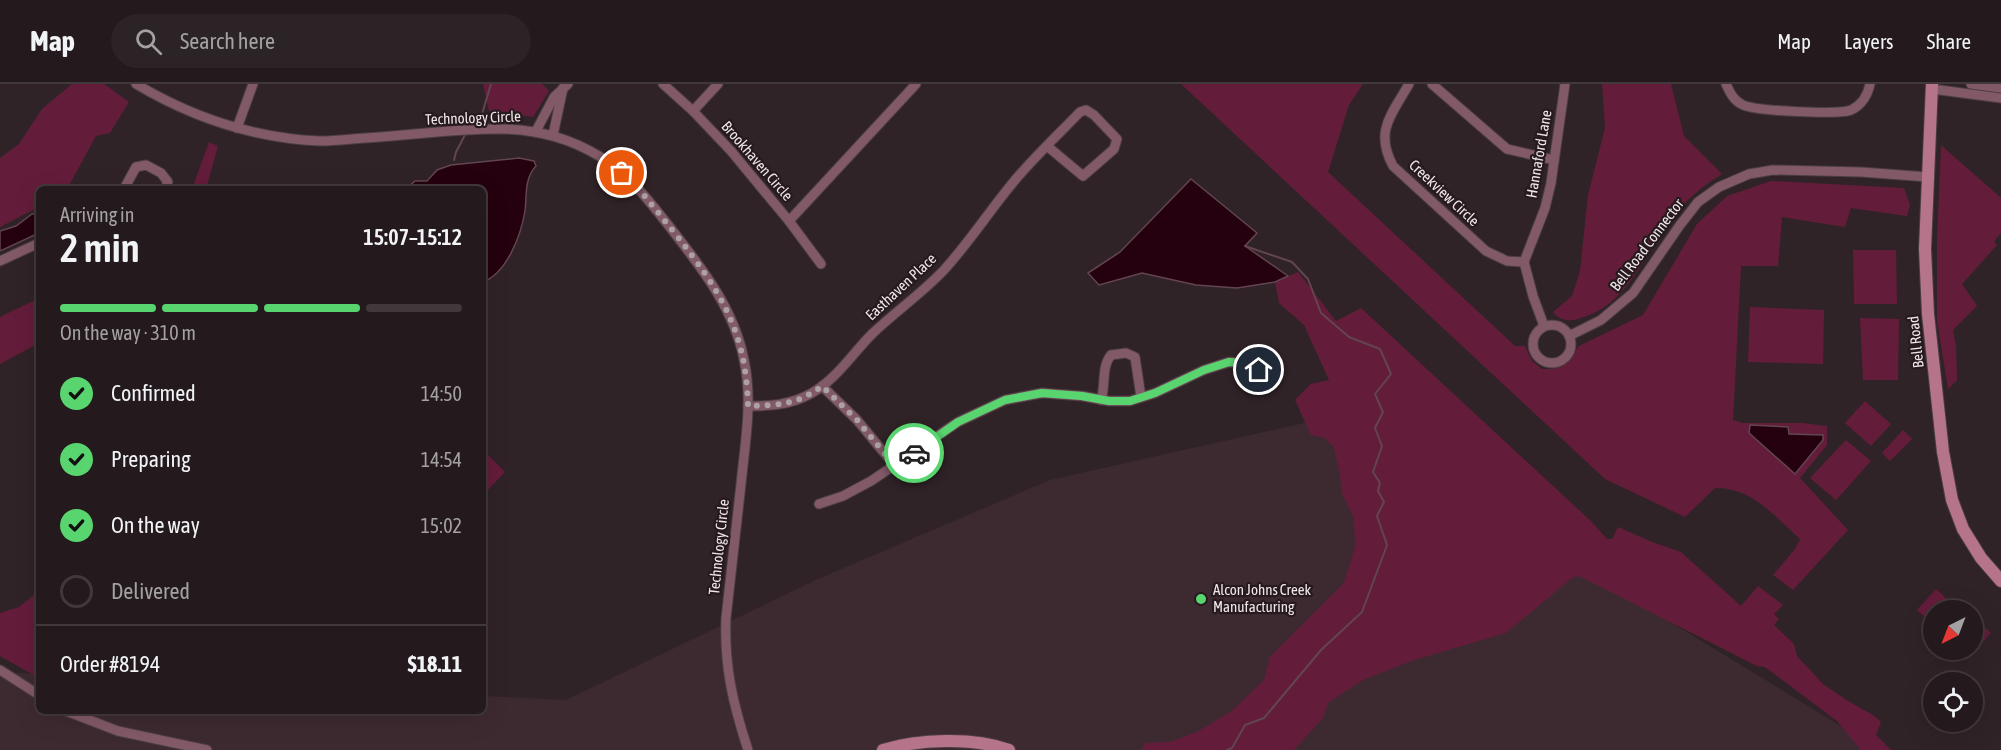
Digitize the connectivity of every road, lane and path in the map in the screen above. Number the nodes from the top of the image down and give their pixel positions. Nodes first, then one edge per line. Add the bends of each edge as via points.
1 (136, 84) edge
2 (253, 84) edge
3 (663, 84) edge
4 (718, 84) edge
5 (916, 84) edge
6 (1409, 84) edge
7 (1432, 84) edge
8 (1565, 84) edge
9 (1726, 84) edge
10 (1870, 84) edge
11 (1972, 84) edge
12 (566, 86) edge
13 (1932, 87) edge
14 (2001, 88) edge
15 (1971, 94) junction
16 (2001, 99) edge
17 (554, 107) junction
18 (693, 111) junction
19 (237, 128) junction
20 (536, 131) junction
21 (553, 135) junction
22 (1047, 146) junction
23 (1554, 160) junction
24 (1928, 177) junction
25 (126, 186) edge
26 (166, 186) edge
27 (789, 221) junction
28 (36, 244) edge
29 (0, 261) edge
30 (1524, 262) junction
31 (821, 264) dead end
32 (1544, 326) junction
33 (1569, 336) junction
34 (822, 386) junction
35 (1270, 386) dead end
36 (1141, 397) junction
37 (1101, 400) junction
38 (748, 406) junction
39 (895, 466) junction
40 (819, 504) dead end
41 (2001, 581) edge
42 (0, 670) edge
43 (36, 693) edge
44 (74, 714) edge
45 (207, 750) edge
46 (748, 750) edge
47 (883, 750) edge
48 (1009, 750) edge

1 - 19 street, Technology Circle via 194,115
2 - 19 street
3 - 18 street, Brookhaven Circle
4 - 18 street
5 - 27 street
6 - 30 street, Creekview Circle via 1385,126 1387,155 1393,166 1486,252 1507,261
7 - 23 street via 1507,149
8 - 23 street, Hannaford Lane
9 - 10 street via 1731,96 1744,106 1803,112 1849,111 1859,105
11 - 14 street
11 - 15 street
12 - 17 street
13 - 15 street
13 - 24 street, Bell Road
15 - 16 street
17 - 20 street
17 - 21 street
18 - 27 street, Brookhaven Circle
19 - 20 street, Technology Circle via 321,141 469,130
20 - 21 street, Technology Circle
21 - 38 street, Technology Circle via 600,156 632,182 702,269 733,322 744,360
22 - 22 street, Easthaven Place via 1086,110 1117,139 1114,149 1083,176
22 - 34 street, Easthaven Place via 943,271 891,316
23 - 30 street, Hannaford Lane via 1545,208
24 - 33 street, Bell Road Connector via 1773,170 1749,174 1719,187 1698,202 1633,293 1601,320
24 - 41 street, Bell Road via 1928,314 1949,489 1967,537
25 - 26 street via 136,167 146,165 165,177
27 - 31 street, Brookhaven Circle
28 - 29 street
30 - 32 street
32 - 33 street via 1557,326
32 - 33 street via 1533,343 1544,360 1564,358 1570,347
34 - 38 street, Easthaven Place via 782,405
34 - 39 street
35 - 36 street via 1259,370 1246,363 1229,362
36 - 37 street via 1130,401
36 - 37 street via 1135,357 1126,353 1111,355 1106,362
37 - 39 street via 1042,393 1005,400 958,422
38 - 46 street, Technology Circle via 725,638 732,699
39 - 40 street via 843,496
42 - 43 street
44 - 45 street via 118,731
47 - 48 street via 942,741

